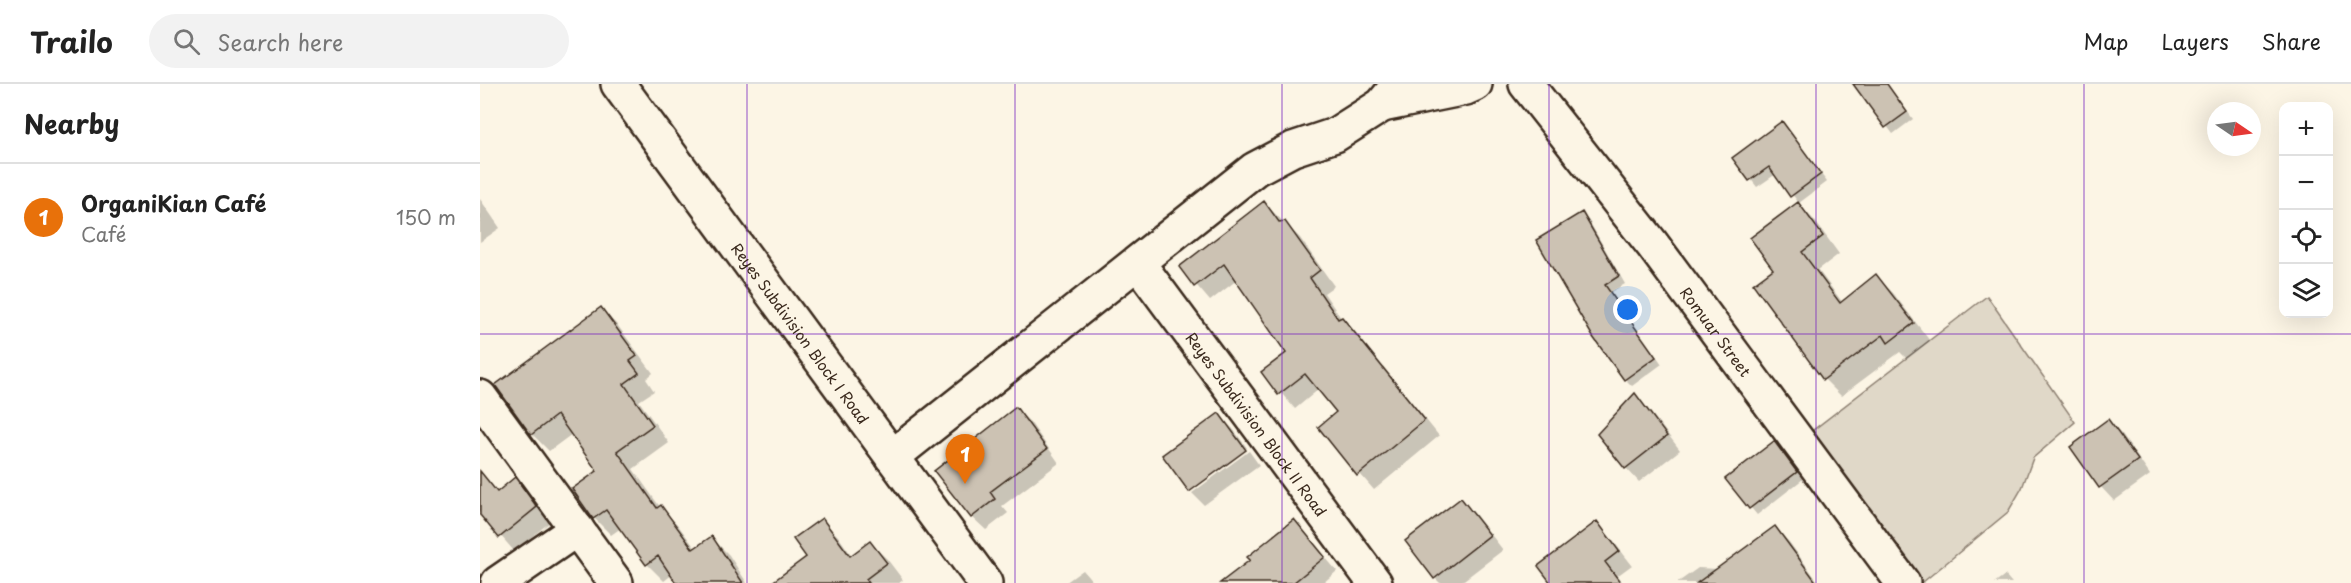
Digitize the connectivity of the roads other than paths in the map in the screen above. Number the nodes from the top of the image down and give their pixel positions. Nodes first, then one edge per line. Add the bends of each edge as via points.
1 (618, 84) edge
2 (1475, 84) edge
3 (1526, 84) edge
4 (1390, 94) edge
5 (1138, 263) junction
6 (480, 397) edge
7 (892, 457) junction
8 (577, 528) junction
9 (498, 583) edge
10 (616, 583) edge
11 (985, 583) edge
12 (1375, 583) edge
13 (1902, 583) edge

1 - 7 street, Reyes Subdivision Block I Road
2 - 4 street
3 - 13 street, Romuar Street via 1652,244
4 - 5 street via 1335,135 1293,149 1255,169
5 - 7 street
5 - 12 street, Reyes Subdivision Block II Road
6 - 8 street
7 - 11 street, Reyes Subdivision Block I Road
8 - 9 street
8 - 10 street

